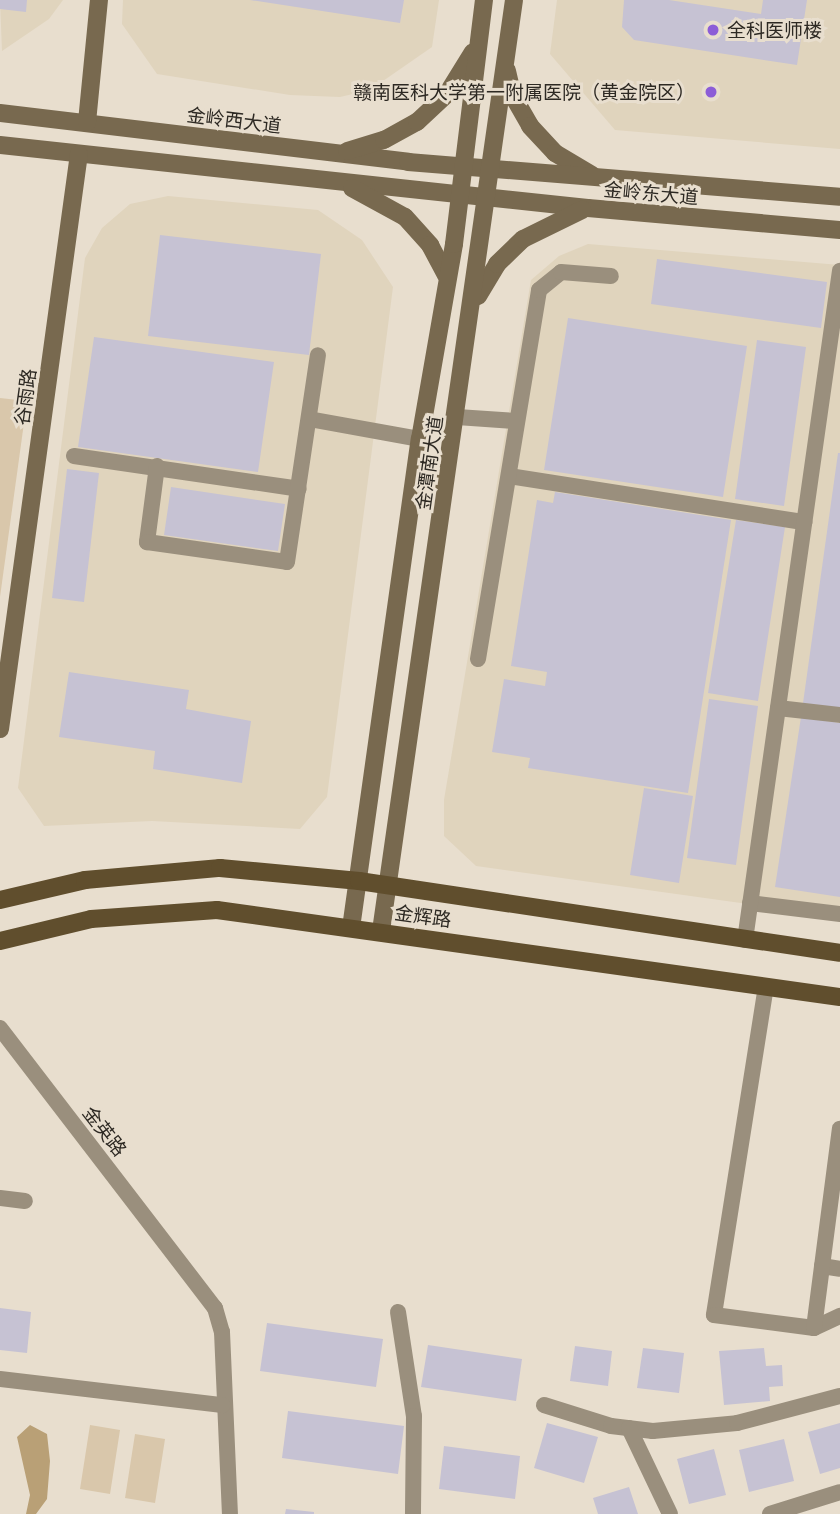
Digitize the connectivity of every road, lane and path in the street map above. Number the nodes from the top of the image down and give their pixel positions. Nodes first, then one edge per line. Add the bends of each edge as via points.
1 (99, 0) edge
2 (484, 0) edge
3 (514, 0) edge
4 (478, 38) junction
5 (507, 44) junction
6 (0, 113) edge
7 (87, 122) junction
8 (0, 145) edge
9 (327, 153) junction
10 (79, 154) junction
11 (463, 166) junction
12 (489, 168) junction
13 (336, 180) junction
14 (601, 180) junction
15 (743, 191) junction
16 (460, 195) junction
17 (486, 197) junction
18 (840, 197) edge
19 (588, 208) junction
20 (741, 222) junction
21 (840, 230) edge
22 (840, 271) edge
23 (446, 275) junction
24 (611, 276) dead end
25 (472, 313) junction
26 (318, 355) dead end
27 (457, 416) junction
28 (309, 419) junction
29 (516, 421) junction
30 (420, 439) junction
31 (74, 456) dead end
32 (157, 466) junction
33 (509, 476) junction
34 (299, 489) junction
35 (804, 522) junction
36 (478, 659) dead end
37 (778, 708) junction
38 (840, 715) edge
39 (0, 729) edge
40 (359, 881) junction
41 (389, 886) junction
42 (0, 900) edge
43 (750, 903) junction
44 (840, 914) edge
45 (351, 928) junction
46 (381, 931) junction
47 (745, 940) junction
48 (0, 941) edge
49 (840, 953) edge
50 (765, 986) junction
51 (840, 997) edge
52 (0, 1028) edge
53 (840, 1129) edge
54 (836, 1195) edge
55 (0, 1198) edge
56 (25, 1201) dead end
57 (822, 1266) junction
58 (840, 1269) edge
59 (398, 1312) dead end
60 (840, 1316) edge
61 (814, 1328) junction
62 (0, 1379) edge
63 (840, 1396) edge
64 (222, 1405) junction
65 (544, 1405) dead end
66 (628, 1428) junction
67 (840, 1492) edge
68 (230, 1514) edge
69 (412, 1514) edge
70 (670, 1514) edge
71 (770, 1514) edge

1 - 7 main road
2 - 4 main road, 金潭南大道
3 - 5 main road, 金潭南大道
4 - 9 main road via 460,77 417,122 384,141
4 - 11 main road, 金潭南大道
5 - 12 main road, 金潭南大道
5 - 14 main road via 508,80 530,126 555,153
6 - 7 main road, 金岭西大道
7 - 9 main road, 金岭西大道
8 - 10 main road
9 - 11 main road, 金岭西大道
10 - 13 main road
10 - 39 main road, 谷雨路
11 - 12 main road, 金岭东大道
11 - 16 main road, 金潭南大道
12 - 14 main road, 金岭东大道
12 - 17 main road, 金潭南大道
13 - 16 main road
13 - 23 main road via 405,218 430,245
14 - 15 main road, 金岭东大道
15 - 18 main road, 金岭东大道
15 - 20 main road
16 - 17 main road, 金岭东大道
16 - 23 main road, 金潭南大道
17 - 19 main road, 金岭东大道
17 - 25 main road, 金潭南大道
19 - 20 main road, 金岭东大道
19 - 25 main road via 553,221 516,245 487,279
20 - 21 main road, 金岭东大道
22 - 35 street
23 - 30 main road, 金潭南大道
24 - 29 street via 561,272 539,290
25 - 27 main road, 金潭南大道
26 - 28 street
27 - 29 street
27 - 41 main road, 金潭南大道
28 - 30 street
28 - 34 street
29 - 33 street
30 - 40 main road, 金潭南大道
31 - 32 street
32 - 34 street
32 - 34 street via 147,542 287,562
33 - 35 street
33 - 36 street
35 - 37 street
37 - 38 street
37 - 43 street
40 - 41 main road, 金辉路
40 - 42 main road, 金辉路 via 219,868 85,880
40 - 45 main road, 金潭南大道
41 - 46 main road, 金潭南大道
41 - 47 main road, 金辉路
43 - 44 street
43 - 47 street
45 - 46 main road, 金辉路
45 - 48 main road, 金辉路 via 217,910 91,919
46 - 50 main road, 金辉路
47 - 49 main road, 金辉路
50 - 51 main road, 金辉路
50 - 61 street via 714,1315
52 - 64 street, 金英路 via 215,1308 222,1332
53 - 54 street
54 - 57 street
55 - 56 street
57 - 58 street
57 - 61 street
59 - 69 street via 414,1416
60 - 61 street
62 - 64 street
63 - 66 street via 737,1423 653,1431
64 - 68 street, 金英路
65 - 66 street
66 - 70 street
67 - 71 street

